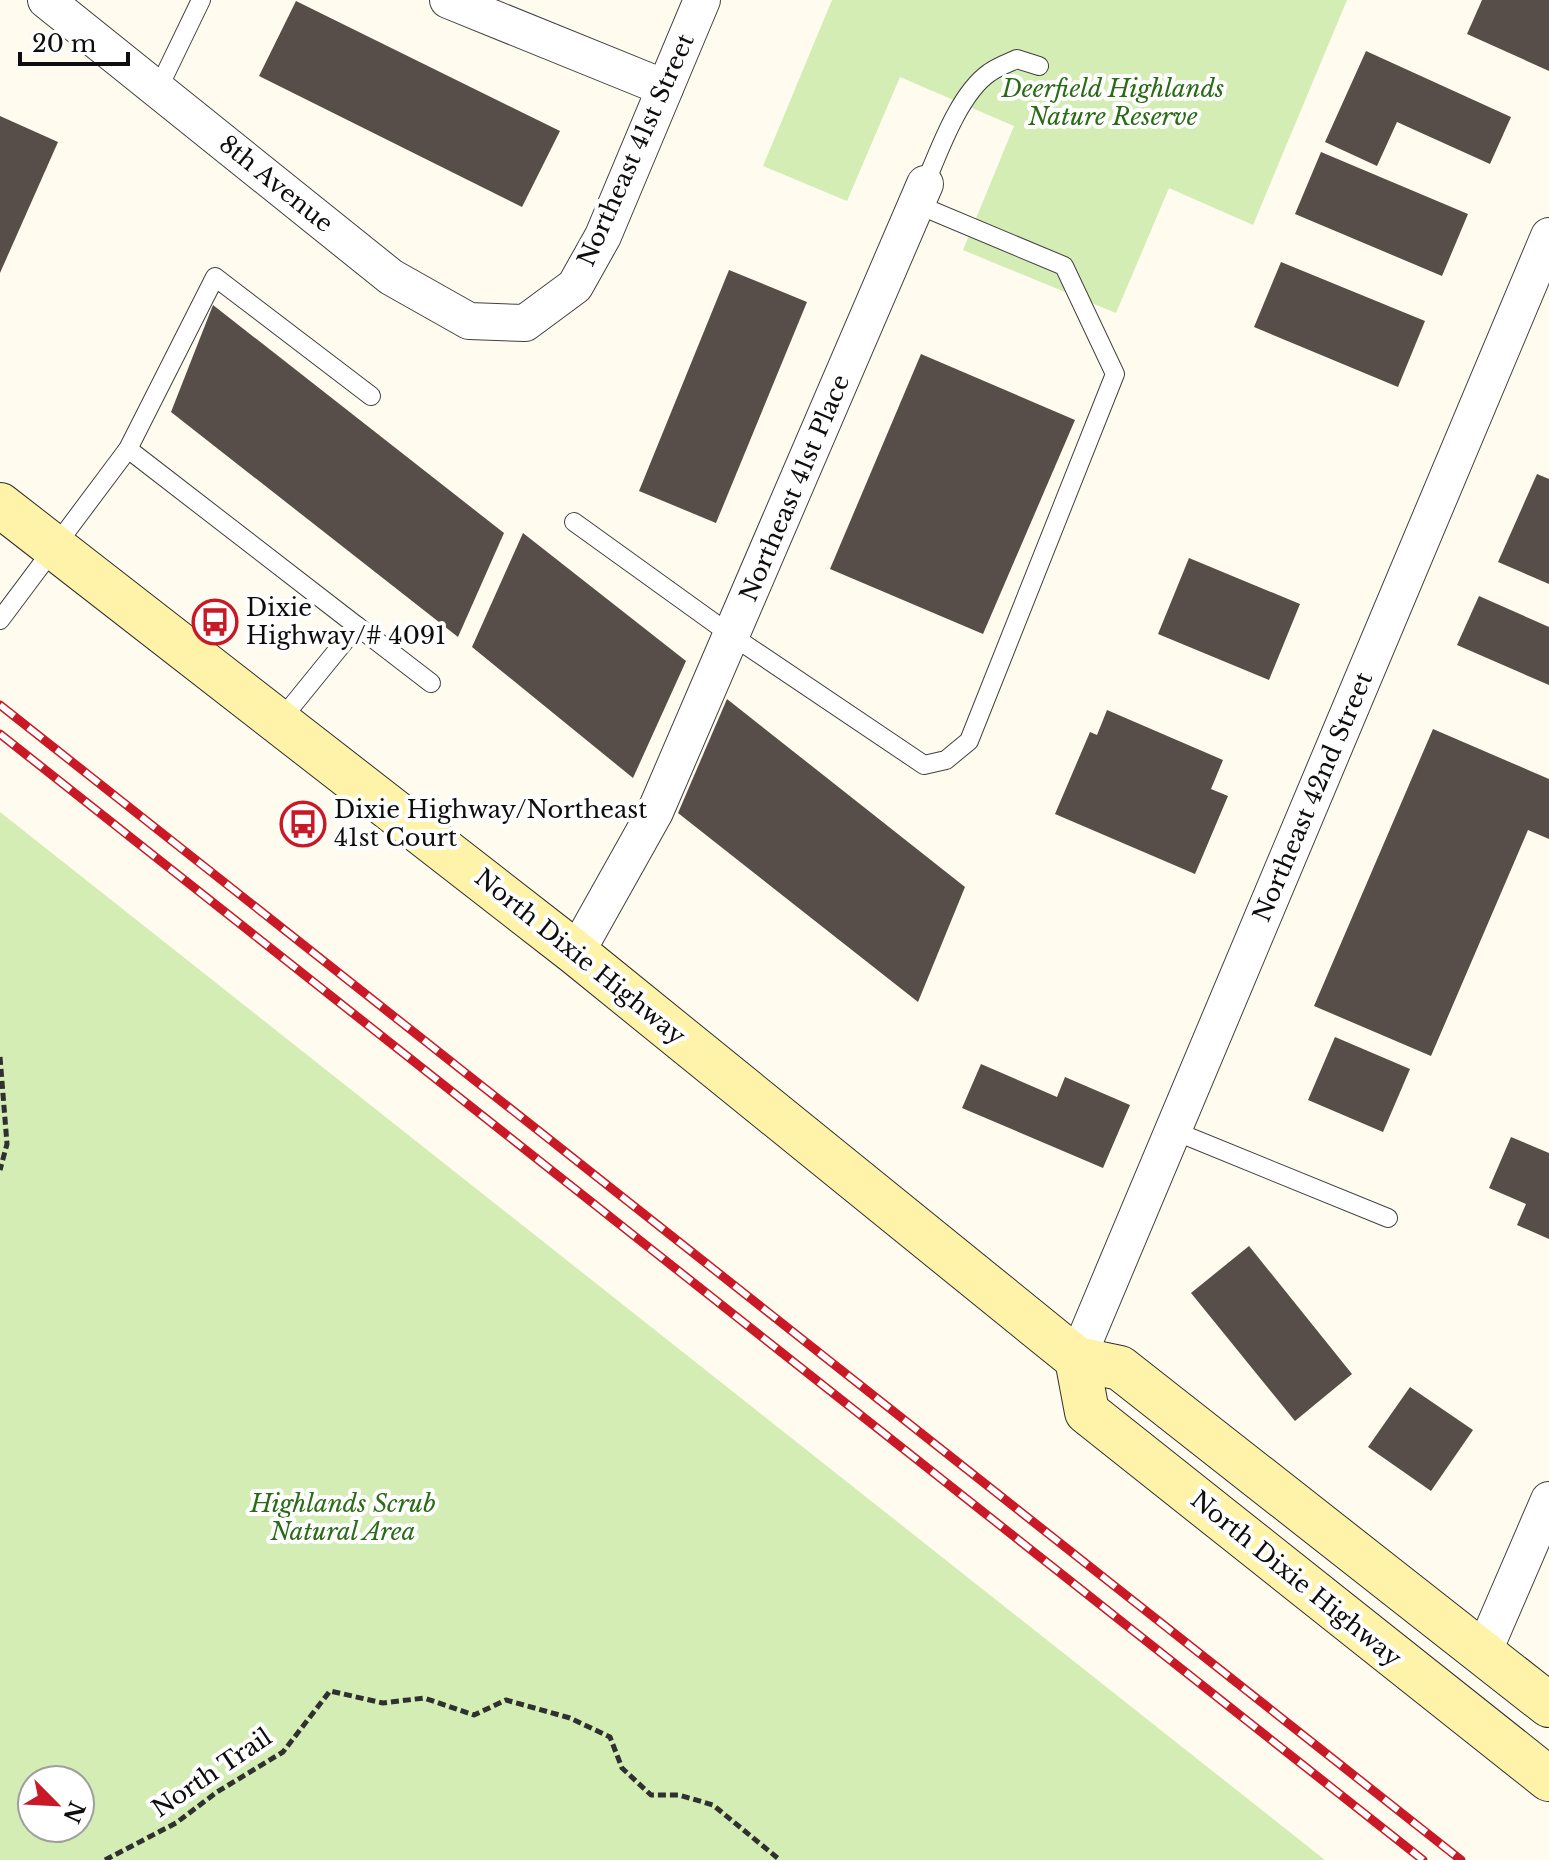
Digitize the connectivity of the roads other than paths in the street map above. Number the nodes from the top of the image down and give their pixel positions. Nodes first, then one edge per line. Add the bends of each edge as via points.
1 (46, 0) edge
2 (201, 0) edge
3 (448, 0) edge
4 (702, 0) edge
5 (1039, 66) dead end
6 (665, 88) junction
7 (158, 89) junction
8 (921, 194) junction
9 (1549, 236) edge
10 (525, 323) joint
11 (371, 396) dead end
12 (128, 449) junction
13 (0, 505) edge
14 (574, 522) dead end
15 (55, 548) junction
16 (0, 620) edge
17 (357, 626) junction
18 (731, 635) junction
19 (431, 683) dead end
20 (279, 722) junction
21 (576, 953) junction
22 (1172, 1130) junction
23 (1388, 1218) dead end
24 (1077, 1359) junction
25 (1549, 1500) edge
26 (1483, 1653) junction
27 (1549, 1705) edge
28 (1549, 1779) edge

1 - 7 street, 8th Avenue
2 - 7 lane
3 - 6 street
4 - 6 street, Northeast 41st Street
5 - 8 lane, Northeast 41st Place via 1017,59 987,74 951,126
6 - 10 street, Northeast 41st Street via 603,236 575,286
7 - 10 street, 8th Avenue via 391,277 469,321
8 - 18 street, Northeast 41st Place
8 - 18 lane via 1064,266 1115,374 969,741 946,760 924,765
9 - 22 street, Northeast 42nd Street
11 - 12 lane via 215,277
12 - 15 lane
12 - 17 lane
13 - 15 main road, North Dixie Highway
14 - 18 lane
15 - 16 lane
15 - 20 main road, North Dixie Highway
17 - 19 lane
17 - 20 lane
18 - 21 street, Northeast 41st Place via 655,812
20 - 21 main road, North Dixie Highway
21 - 24 main road, North Dixie Highway
22 - 23 lane
22 - 24 street, Northeast 42nd Street
24 - 26 main road, North Dixie Highway via 1120,1368
24 - 28 main road, North Dixie Highway via 1087,1412
25 - 26 street
26 - 27 main road, North Dixie Highway

